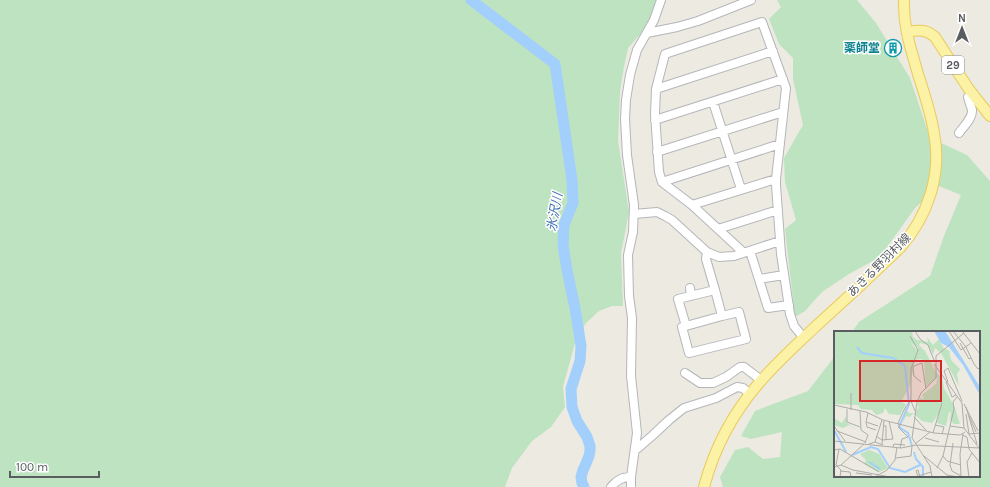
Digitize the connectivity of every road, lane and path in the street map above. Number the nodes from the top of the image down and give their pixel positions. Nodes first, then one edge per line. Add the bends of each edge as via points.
1 (661, 0) edge
2 (751, 0) edge
3 (904, 0) edge
4 (907, 32) junction
5 (647, 33) junction
6 (773, 51) junction
7 (783, 79) junction
8 (656, 89) junction
9 (972, 94) junction
10 (713, 102) junction
11 (784, 112) junction
12 (990, 116) edge
13 (655, 120) junction
14 (723, 131) junction
15 (959, 133) dead end
16 (780, 144) junction
17 (657, 152) junction
18 (732, 160) junction
19 (776, 179) junction
20 (662, 182) junction
21 (741, 189) junction
22 (692, 205) junction
23 (778, 210) junction
24 (634, 214) junction
25 (718, 229) junction
26 (780, 241) junction
27 (707, 252) junction
28 (747, 252) junction
29 (784, 275) junction
30 (759, 279) junction
31 (715, 290) junction
32 (789, 305) junction
33 (722, 316) junction
34 (686, 326) junction
35 (804, 338) junction
36 (685, 373) dead end
37 (761, 380) junction
38 (750, 394) junction
39 (635, 450) junction
40 (631, 477) junction
41 (611, 487) edge
42 (631, 487) edge
43 (704, 487) edge

1 - 5 street
2 - 5 street via 698,21
3 - 4 main road, あきる野羽村線
4 - 9 main road, 29 via 923,31 935,37
4 - 35 main road, あきる野羽村線 via 935,139 936,169 930,196 916,226 900,248
5 - 24 street via 635,56 626,100 627,155
6 - 7 street
6 - 8 street
6 - 8 street via 762,22 665,54
7 - 10 street
7 - 11 street via 786,88
8 - 13 street
9 - 12 main road, 29
9 - 15 street via 968,97 972,116
10 - 13 street
10 - 14 street
11 - 14 street
11 - 16 street
13 - 17 street
14 - 17 street
14 - 18 street
16 - 18 street
16 - 19 street
17 - 20 street
18 - 20 street
18 - 21 street
19 - 21 street
19 - 23 street
20 - 22 street
21 - 22 street
22 - 25 street
23 - 25 street
23 - 26 street
24 - 27 street via 657,212 665,216
24 - 39 street via 628,259 632,318 630,369 637,430
25 - 28 street
26 - 28 street
26 - 29 street
27 - 28 street via 719,257
27 - 31 street via 706,259
28 - 30 street
29 - 30 street
29 - 32 street
30 - 32 street via 768,308
31 - 33 street
31 - 34 street via 690,292 678,300
32 - 35 street via 794,326
33 - 34 street
33 - 34 street via 739,312 746,339 689,354 682,327
35 - 37 main road, あきる野羽村線
36 - 37 street via 700,383 712,383 744,367
37 - 38 main road, あきる野羽村線
38 - 39 street via 737,387 716,398 684,408
38 - 43 main road, あきる野羽村線 via 724,434
39 - 40 street
40 - 41 street via 620,479
40 - 42 street

